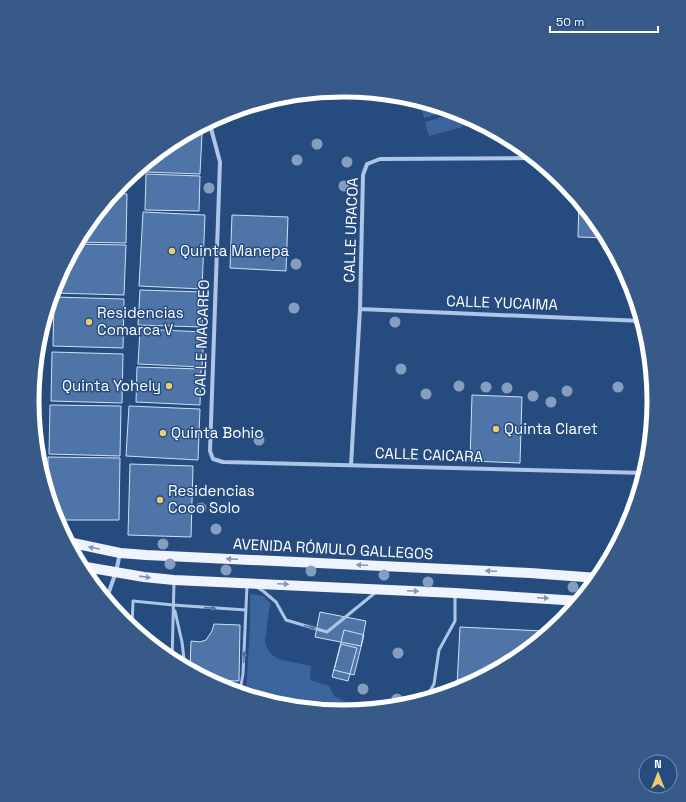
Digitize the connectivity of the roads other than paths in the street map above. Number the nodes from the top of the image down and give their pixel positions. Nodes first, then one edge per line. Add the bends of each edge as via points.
1 (210, 127) edge
2 (525, 158) edge
3 (360, 309) junction
4 (637, 321) edge
5 (213, 459) joint
6 (351, 465) junction
7 (638, 473) edge
8 (75, 543) edge
9 (120, 553) junction
10 (88, 567) edge
11 (116, 572) junction
12 (590, 577) edge
13 (174, 580) junction
14 (247, 583) junction
15 (379, 590) junction
16 (455, 593) junction
17 (108, 594) edge
18 (572, 601) edge
19 (173, 605) junction
20 (246, 610) junction
21 (132, 620) edge
22 (172, 653) edge
23 (184, 660) edge
24 (239, 687) edge
25 (429, 693) edge

1 - 5 street, CALLE MACAREO via 220,162 210,451
2 - 3 street, CALLE URACOA via 380,159 367,164 363,175
3 - 4 street, CALLE YUCAIMA
3 - 6 street, CALLE URACOA
5 - 6 street, CALLE CAICARA via 223,462
6 - 7 street, CALLE CAICARA
9 -> 8 main road, AVENIDA RÓMULO GALLEGOS
9 - 11 street
12 -> 9 main road, AVENIDA RÓMULO GALLEGOS
10 - 11 main road
11 -> 13 main road
11 - 17 street
13 - 14 main road
13 - 19 lane
14 -> 15 main road
14 -> 15 lane via 263,591 276,602 286,620 327,632
14 - 20 lane
15 -> 16 main road
16 -> 18 main road
16 - 25 lane via 455,621 439,650 434,684
19 -> 20 lane
19 - 21 lane via 133,601
19 - 22 lane
19 - 23 lane
24 -> 20 lane via 242,679

